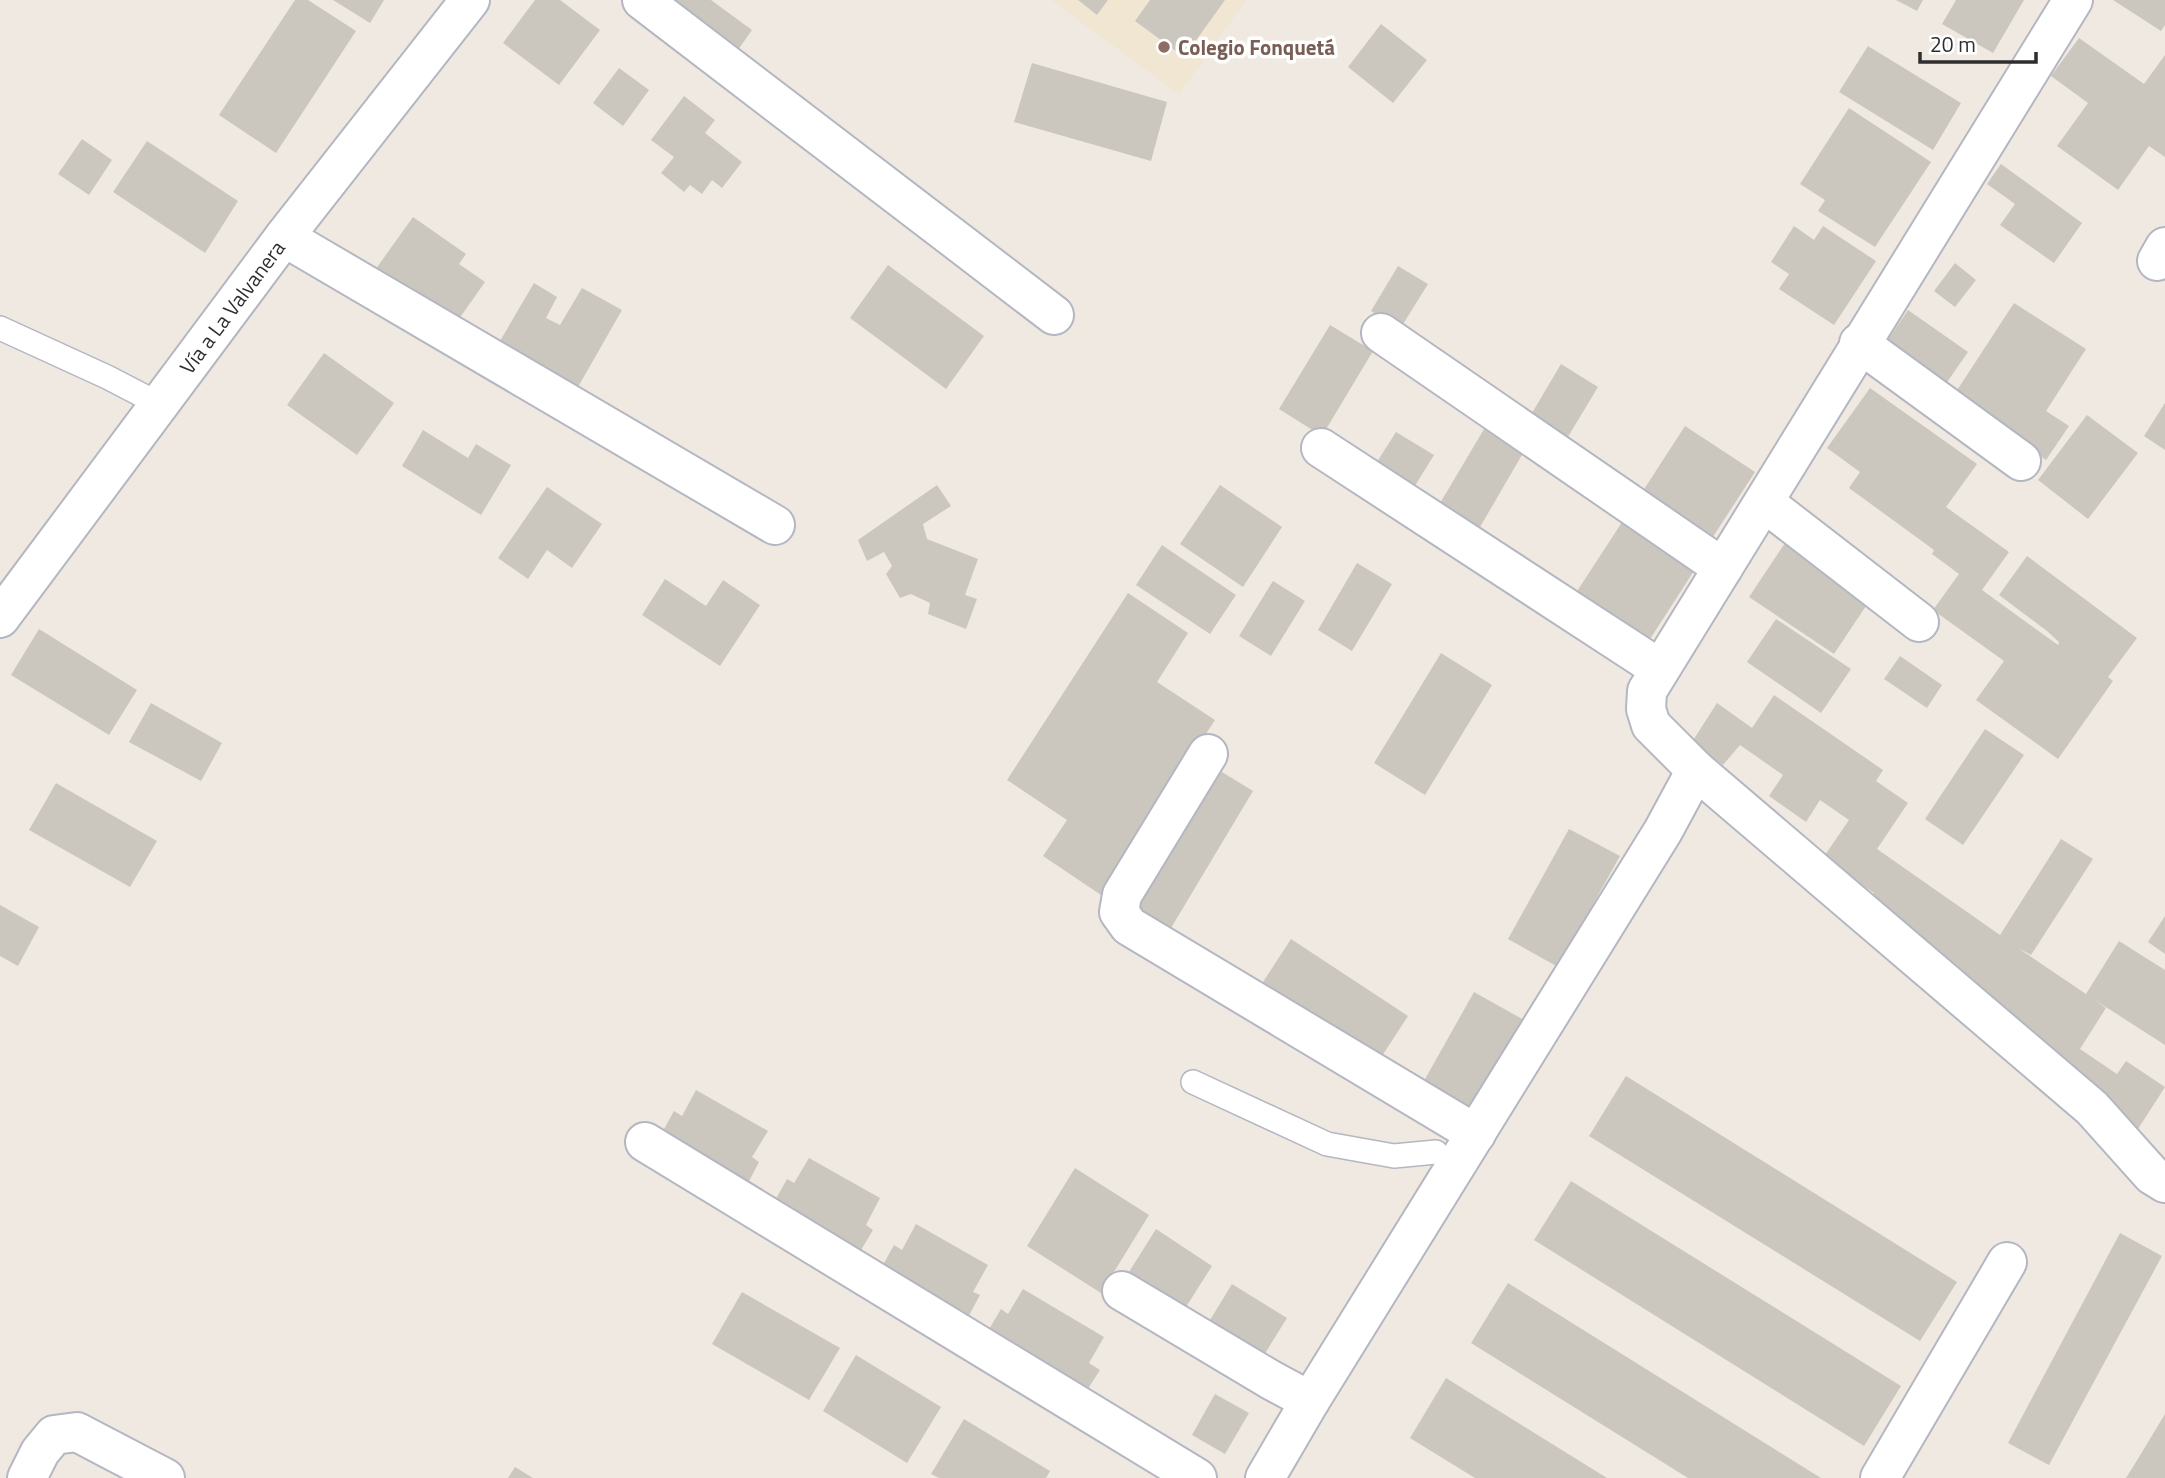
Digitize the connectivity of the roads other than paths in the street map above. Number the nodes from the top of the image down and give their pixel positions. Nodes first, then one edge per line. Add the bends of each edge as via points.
1 (470, 0) edge
2 (642, 0) edge
3 (2073, 0) edge
4 (284, 237) junction
5 (1054, 315) dead end
6 (0, 328) edge
7 (1381, 333) dead end
8 (1859, 343) junction
9 (159, 404) junction
10 (1321, 448) dead end
11 (2021, 461) dead end
12 (1765, 503) junction
13 (775, 525) dead end
14 (1723, 568) junction
15 (0, 618) edge
16 (1919, 622) dead end
17 (1660, 670) junction
18 (1208, 754) dead end
19 (1696, 770) junction
20 (1193, 1083) dead end
21 (645, 1142) dead end
22 (1460, 1145) junction
23 (2161, 1170) edge
24 (2007, 1262) dead end
25 (1122, 1291) dead end
26 (1310, 1401) junction
27 (26, 1478) edge
28 (165, 1478) edge
29 (1196, 1478) edge
30 (1265, 1478) edge
31 (1880, 1478) edge

1 - 4 street, Vía a La Valvanera
2 - 5 street
3 - 8 street
4 - 9 street, Vía a La Valvanera
4 - 13 street
6 - 9 lane
7 - 14 street
8 - 11 street
8 - 12 street
9 - 15 street, Vía a La Valvanera
10 - 17 street
12 - 14 street
12 - 16 street
14 - 17 street
17 - 19 street via 1647,691 1651,725
18 - 22 street via 1122,895 1119,912 1129,926
19 - 22 street via 1664,831
19 - 23 street
20 - 22 lane via 1327,1144 1394,1156
21 - 29 street
22 - 26 street
24 - 31 street
25 - 26 street
26 - 30 street
27 - 28 street via 54,1436 77,1432

